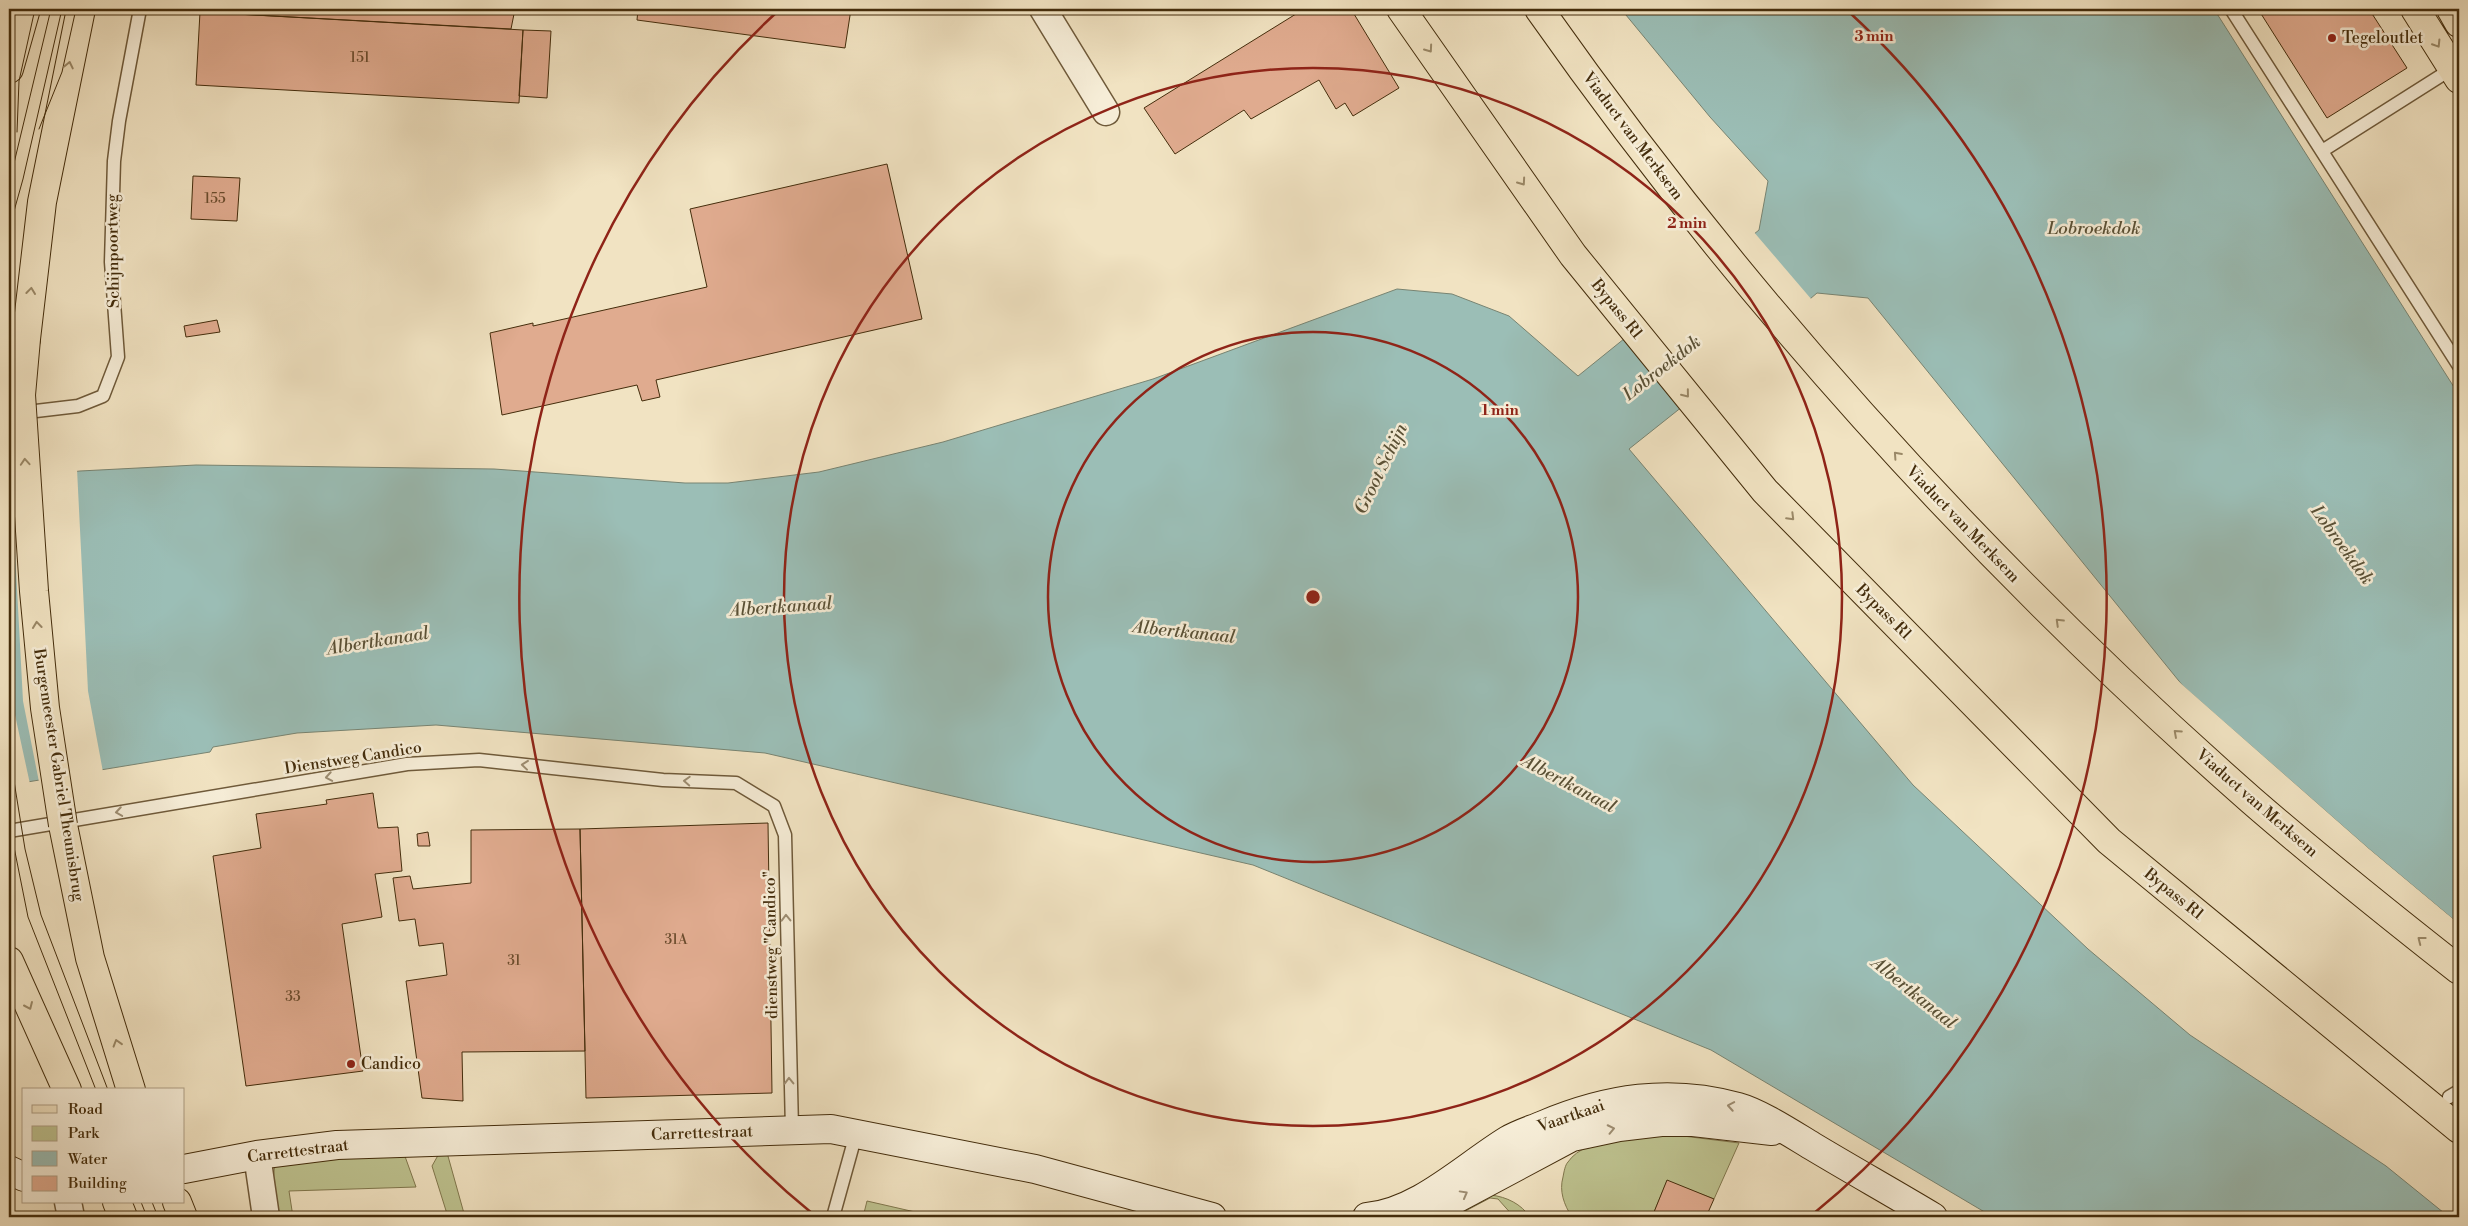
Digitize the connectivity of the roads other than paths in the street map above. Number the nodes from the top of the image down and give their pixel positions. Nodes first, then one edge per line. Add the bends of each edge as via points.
1 (26, 9) edge
2 (81, 9) edge
3 (140, 9) edge
4 (1042, 9) edge
5 (1401, 9) edge
6 (1539, 9) edge
7 (2231, 9) edge
8 (2415, 9) edge
9 (2451, 9) edge
10 (2459, 23) edge
11 (9, 70) edge
12 (2456, 74) edge
13 (1106, 112) dead end
14 (2322, 150) junction
15 (2459, 366) edge
16 (9, 414) edge
17 (736, 783) joint
18 (9, 832) edge
19 (9, 961) edge
20 (2459, 970) edge
21 (66, 1088) edge
22 (130, 1088) edge
23 (792, 1129) junction
24 (2459, 1129) edge
25 (856, 1134) junction
26 (1791, 1134) junction
27 (257, 1154) junction
28 (185, 1169) edge
29 (9, 1170) edge
30 (22, 1176) edge
31 (68, 1204) edge
32 (118, 1204) edge
33 (71, 1217) edge
34 (123, 1217) edge
35 (266, 1217) edge
36 (833, 1217) edge
37 (1212, 1217) edge
38 (1380, 1217) edge
39 (1421, 1217) edge
40 (1933, 1217) edge

1 - 11 main road
22 -> 2 main road, Burgemeester Gabriel Theunisbrug, bridge via 90,958 63,825 45,708 21,395 42,202
3 - 16 lane, Schijnpoortweg via 114,161 111,262 118,357 103,396 78,406
4 - 13 street
5 -> 24 main road, Bypass R1 via 1573,255 1765,491 2109,841
20 -> 6 main road, Viaduct van Merksem via 2252,801 2102,663 1935,496 1719,249
7 - 14 lane
8 -> 12 main road
9 - 10 main road
12 - 14 lane
14 - 15 lane
17 -> 18 lane, Dienstweg Candico via 664,780 479,760 407,764
23 -> 17 lane, dienstweg "Candico" via 785,835 774,806
19 -> 21 main road
23 - 25 street, Carrettestraat via 831,1128
23 - 27 street, Carrettestraat via 347,1145
25 - 36 lane
25 - 37 street, Carrettestraat via 1035,1169
26 -> 38 street, Vaartkaai via 1739,1107 1684,1098 1636,1097 1569,1114 1510,1139 1438,1187
39 -> 26 street, Vaartkaai via 1572,1137 1662,1122 1692,1122
26 - 40 street, Vaartkaai
27 - 28 street, Carrettestraat
27 - 35 street
29 - 30 street
31 - 33 street
32 - 34 main road

